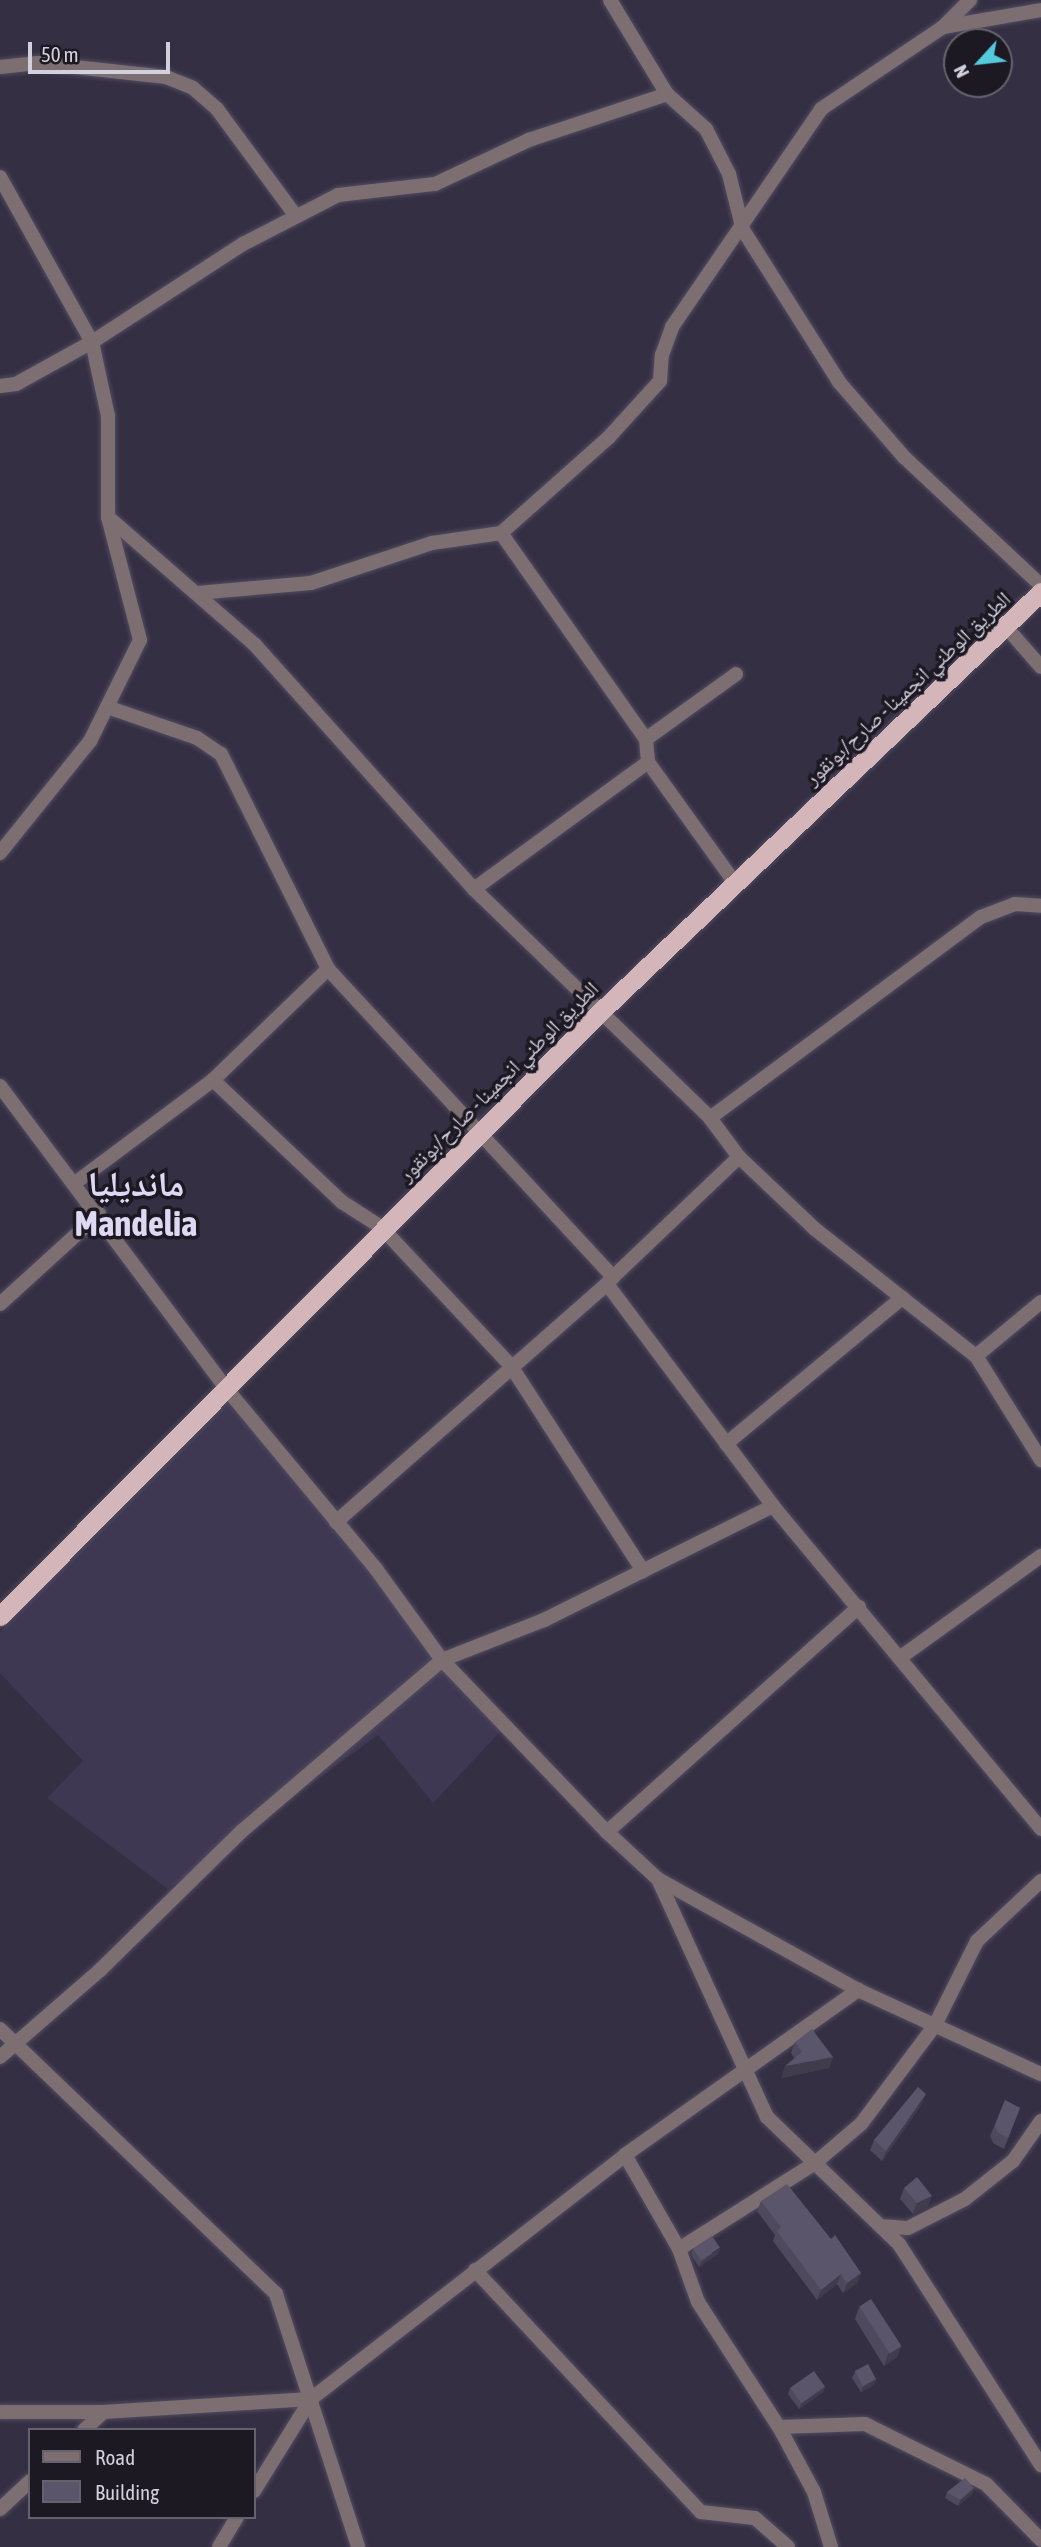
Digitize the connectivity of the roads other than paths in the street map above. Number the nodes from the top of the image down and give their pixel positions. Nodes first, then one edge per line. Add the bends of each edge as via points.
1 (610, 0) edge
2 (970, 0) edge
3 (1041, 10) edge
4 (943, 27) junction
5 (0, 67) edge
6 (667, 94) junction
7 (0, 177) edge
8 (296, 216) junction
9 (743, 230) junction
10 (92, 342) junction
11 (0, 386) edge
12 (108, 517) junction
13 (501, 533) junction
14 (1041, 585) edge
15 (197, 593) junction
16 (1041, 593) edge
17 (1006, 626) junction
18 (1041, 667) edge
19 (736, 674) dead end
20 (107, 707) junction
21 (646, 739) junction
22 (648, 762) junction
23 (0, 853) edge
24 (735, 883) junction
25 (474, 889) junction
26 (1041, 906) edge
27 (328, 969) junction
28 (598, 1014) junction
29 (213, 1080) junction
30 (0, 1086) edge
31 (6, 1104) edge
32 (710, 1118) junction
33 (477, 1134) junction
34 (739, 1157) junction
35 (75, 1182) junction
36 (99, 1214) junction
37 (381, 1227) junction
38 (610, 1280) junction
39 (902, 1298) junction
40 (1041, 1302) edge
41 (0, 1304) edge
42 (976, 1356) junction
43 (510, 1366) junction
44 (225, 1387) junction
45 (726, 1444) junction
46 (1041, 1460) edge
47 (773, 1506) junction
48 (336, 1522) junction
49 (1041, 1556) edge
50 (643, 1571) junction
51 (859, 1607) junction
52 (0, 1616) edge
53 (901, 1657) junction
54 (442, 1660) junction
55 (1041, 1829) edge
56 (607, 1832) junction
57 (658, 1879) junction
58 (1041, 1881) edge
59 (859, 1990) junction
60 (934, 2025) junction
61 (0, 2029) edge
62 (16, 2045) junction
63 (0, 2057) edge
64 (746, 2070) junction
65 (1041, 2074) edge
66 (1041, 2121) edge
67 (625, 2155) junction
68 (815, 2163) junction
69 (880, 2226) junction
70 (679, 2249) junction
71 (475, 2270) junction
72 (311, 2399) junction
73 (0, 2412) edge
74 (103, 2412) junction
75 (779, 2427) junction
76 (86, 2428) edge
77 (1041, 2465) edge
78 (28, 2483) edge
79 (256, 2488) edge
80 (0, 2509) edge
81 (236, 2519) edge
82 (1041, 2540) edge
83 (219, 2547) edge
84 (358, 2547) edge
85 (788, 2547) edge
86 (831, 2547) edge

1 - 6 street
2 - 4 street
3 - 4 street
4 - 9 street via 821,110
5 - 8 street via 38,63 166,77 193,88 217,109
6 - 8 street via 529,140 435,184 338,195
6 - 9 street via 706,129 729,174
7 - 10 street
8 - 10 street via 243,244
9 - 13 street via 672,327 662,355 660,381 610,438
9 - 14 street via 839,382 904,457
10 - 11 street via 16,384
10 - 12 street via 108,416
12 - 15 street
12 - 20 street via 141,640
13 - 15 street via 432,544 311,583
13 - 21 street
15 - 25 street via 255,645
16 - 17 highway, الطريق الوطني انجمينا - صارح/بونقور
17 - 18 street
17 - 24 highway, الطريق الوطني انجمينا - صارح/بونقور
19 - 21 street
20 - 23 street via 90,741
20 - 27 street via 197,738 221,754
21 - 22 street
22 - 24 street
22 - 25 street
24 - 28 highway, الطريق الوطني انجمينا - صارح/بونقور
25 - 28 street
26 - 32 street via 1015,904 981,917
27 - 29 street
27 - 33 street
28 - 32 street
28 - 33 highway, الطريق الوطني انجمينا - صارح/بونقور
29 - 35 street
29 - 37 street via 342,1202
30 - 31 street
31 - 35 street
32 - 34 street
33 - 37 highway, الطريق الوطني انجمينا - صارح/بونقور
33 - 38 street
34 - 38 street
34 - 39 street via 815,1229
35 - 36 street
36 - 41 street
36 - 44 street
37 - 43 street
37 - 44 highway, الطريق الوطني انجمينا - صارح/بونقور
38 - 43 street
38 - 45 street
39 - 42 street
39 - 45 street
40 - 42 street
42 - 46 street
43 - 48 street
43 - 50 street
44 - 48 street
44 - 52 highway, الطريق الوطني انجمينا - صارح/بونقور
45 - 47 street
47 - 50 street
47 - 51 street
48 - 54 street
49 - 53 street
50 - 54 street via 544,1620
51 - 53 street
51 - 56 street
53 - 55 street
54 - 56 street
54 - 62 street via 242,1830
56 - 57 street
57 - 59 street
57 - 64 street
58 - 60 street via 977,1941
59 - 60 street
59 - 64 street
60 - 65 street
60 - 68 street via 861,2124
61 - 62 street
62 - 63 street
62 - 72 street via 276,2294
64 - 67 street
64 - 68 street via 766,2117
66 - 69 street via 1013,2161 965,2199 908,2228
67 - 70 street
67 - 71 street
68 - 69 street
68 - 70 street
69 - 77 street via 899,2244
70 - 75 street via 698,2302
71 - 72 street
71 - 85 street via 701,2512 755,2518
72 - 74 street
72 - 79 street
72 - 84 street
73 - 74 street
74 - 76 street
75 - 82 street via 866,2424 986,2484
75 - 86 street via 814,2492
78 - 80 street
81 - 83 street

